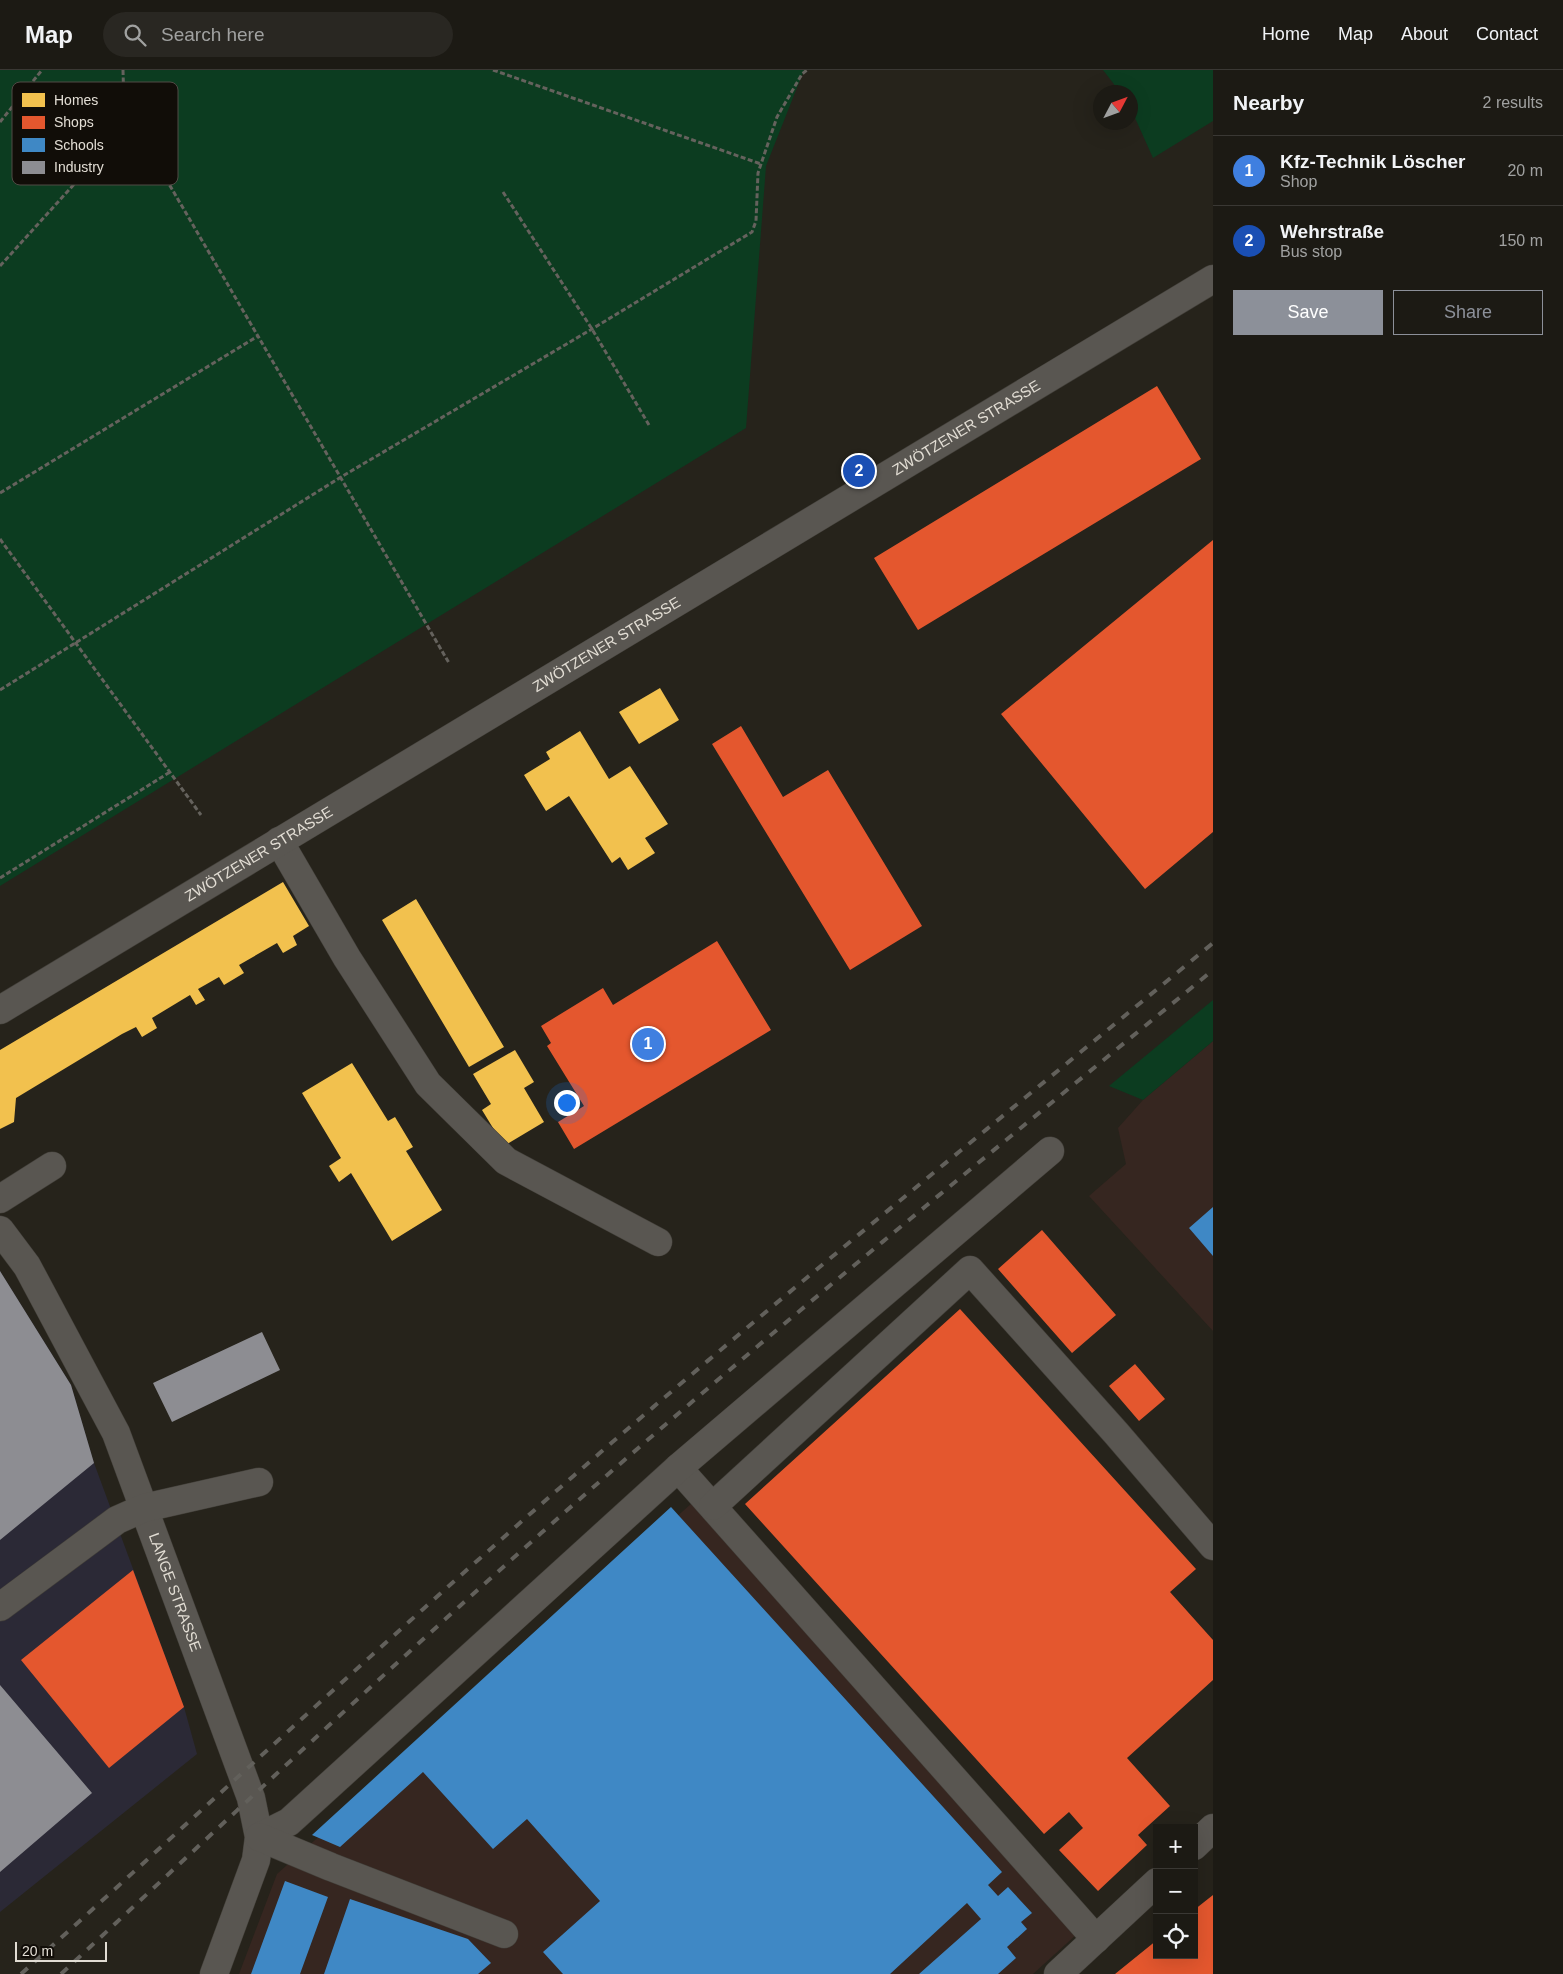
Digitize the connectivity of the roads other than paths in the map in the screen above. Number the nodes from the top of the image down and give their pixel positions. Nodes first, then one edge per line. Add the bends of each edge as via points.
1 (1213, 280) edge
2 (279, 842) junction
3 (0, 1010) edge
4 (1050, 1151) dead end
5 (52, 1166) dead end
6 (0, 1200) edge
7 (0, 1230) edge
8 (658, 1242) dead end
9 (678, 1468) junction
10 (259, 1482) dead end
11 (713, 1506) junction
12 (144, 1508) junction
13 (1213, 1546) edge
14 (0, 1608) edge
15 (1213, 1828) edge
16 (259, 1837) junction
17 (1198, 1842) edge
18 (1153, 1886) edge
19 (504, 1934) dead end
20 (1096, 1939) junction
21 (214, 1974) edge
22 (1058, 1974) edge

1 - 2 street, ZWÖTZENER STRASSE
2 - 3 street, ZWÖTZENER STRASSE
2 - 8 street via 347,958 428,1084 506,1161
4 - 9 street
5 - 6 street
7 - 12 street, LANGE STRASSE via 27,1266 116,1433
9 - 11 street
9 - 16 street via 289,1822
10 - 12 street
11 - 13 street via 970,1270
11 - 20 street
12 - 14 street via 117,1520
12 - 16 street, LANGE STRASSE via 243,1774
15 - 17 street
16 - 19 street
16 - 21 street, LANGE STRASSE via 256,1860
18 - 20 street
20 - 22 street

